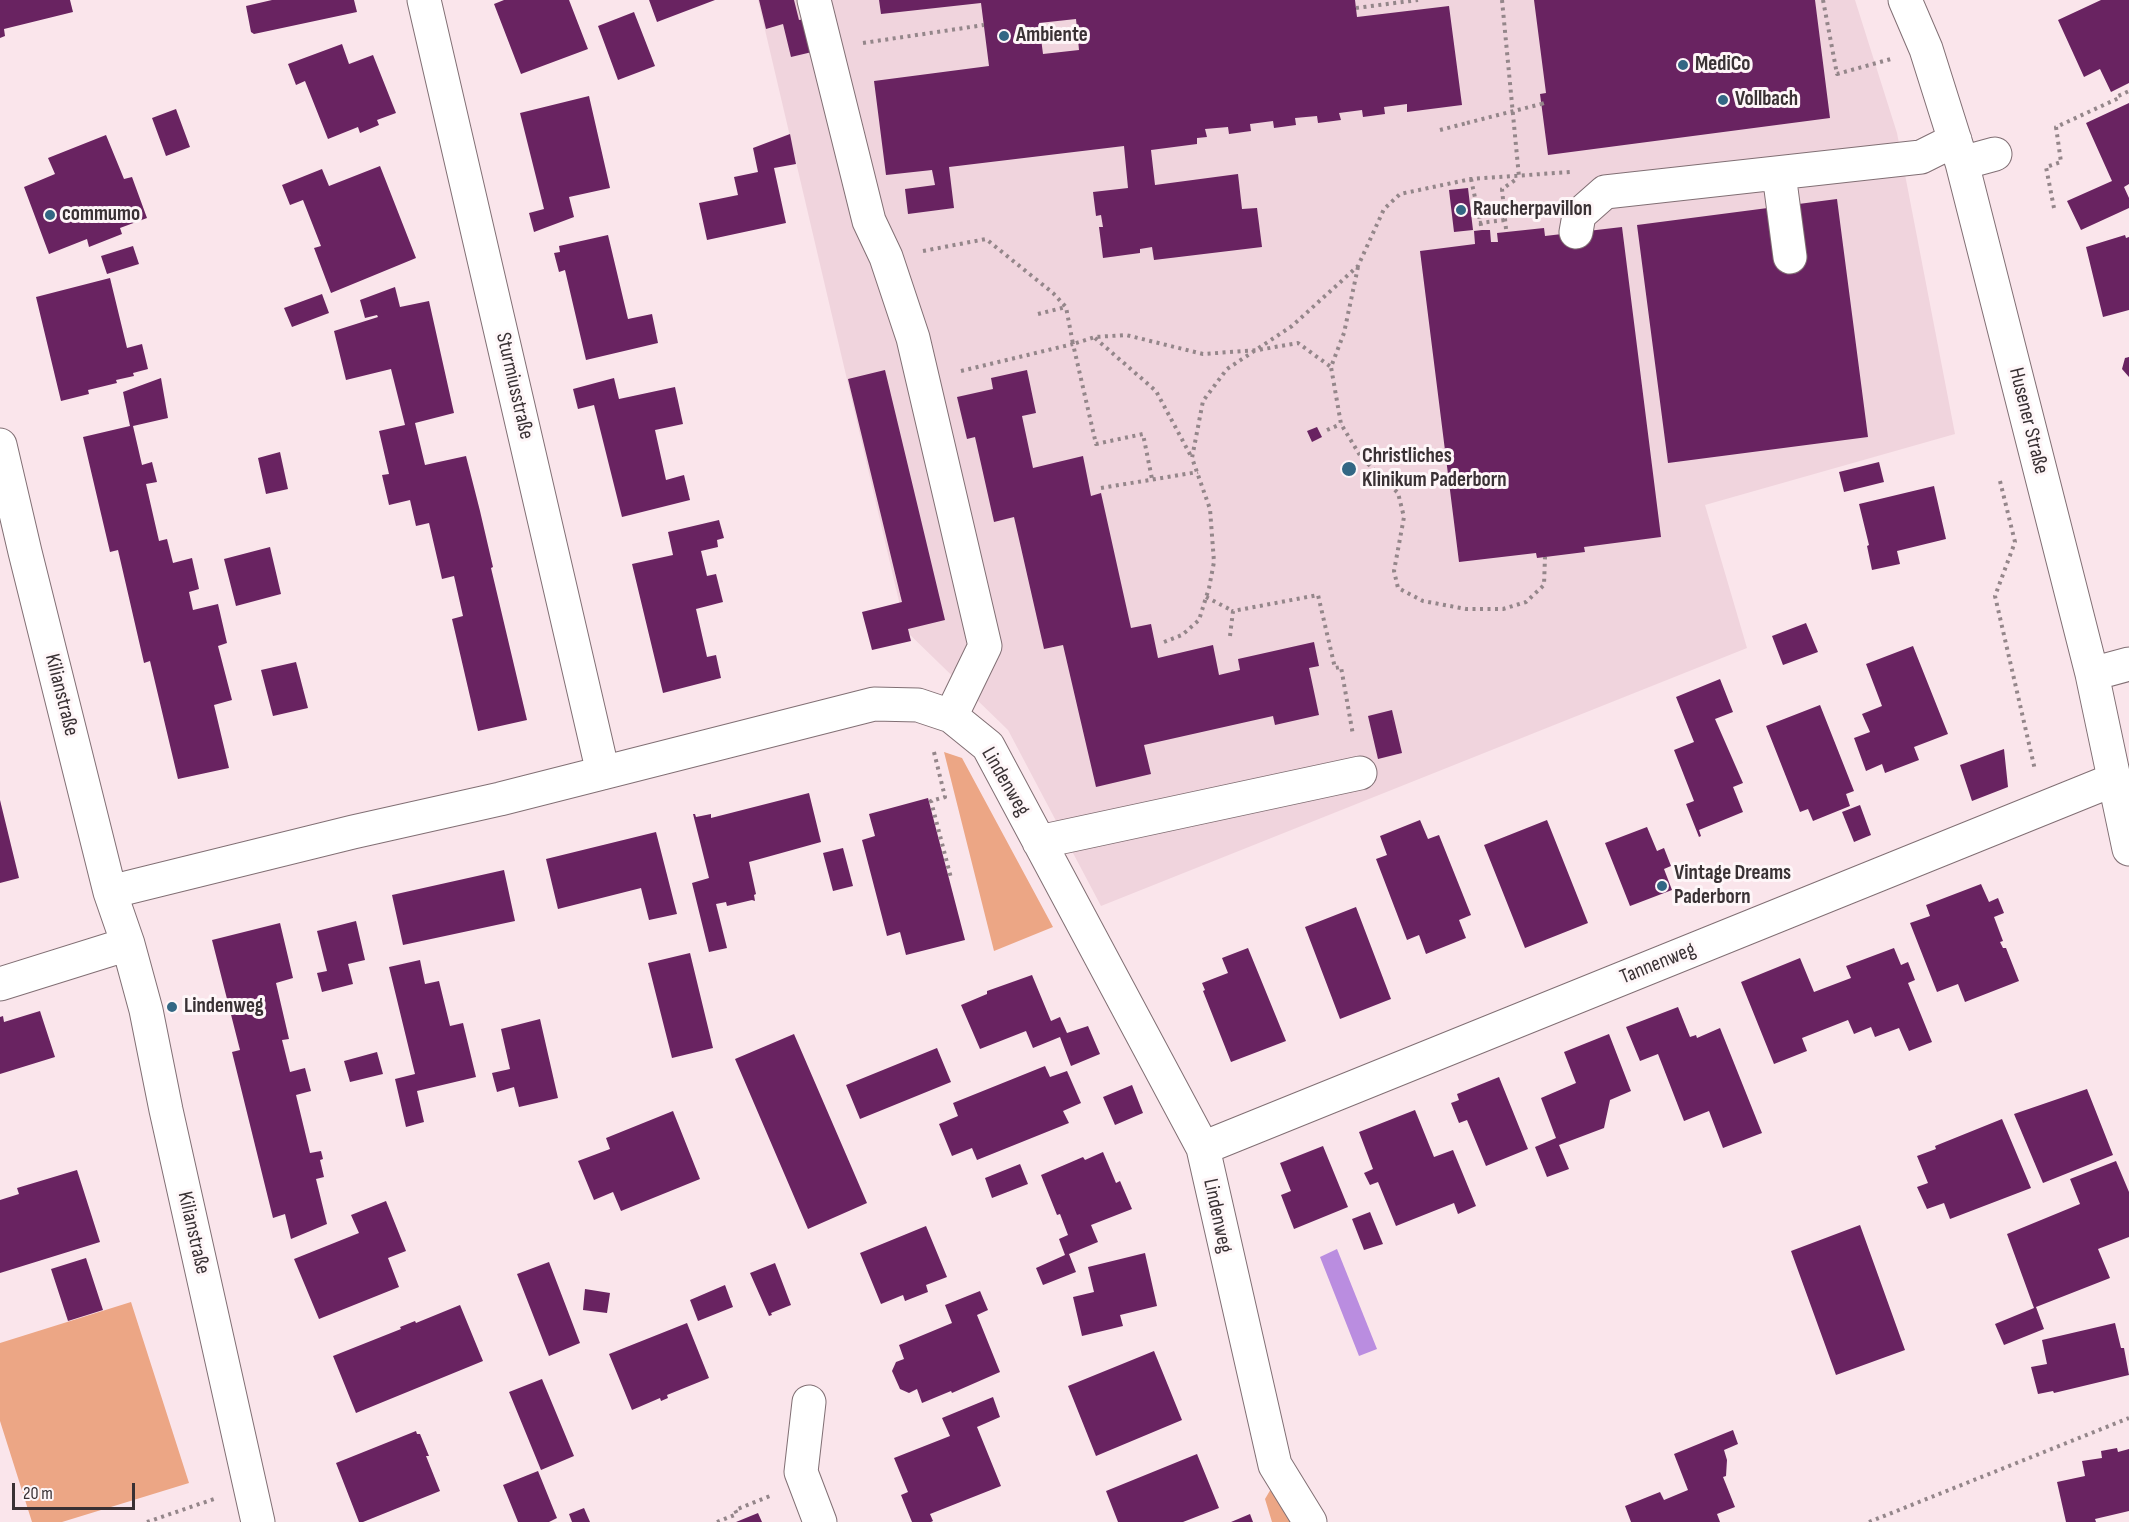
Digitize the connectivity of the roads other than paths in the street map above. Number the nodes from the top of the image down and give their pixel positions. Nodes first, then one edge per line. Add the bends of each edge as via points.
1 (424, 0) edge
2 (814, 0) edge
3 (1905, 0) edge
4 (1959, 152) junction
5 (1995, 154) dead end
6 (1779, 174) junction
7 (1576, 232) dead end
8 (1790, 257) dead end
9 (0, 445) edge
10 (12, 555) edge
11 (2129, 664) edge
12 (2092, 674) junction
13 (951, 716) junction
14 (603, 773) junction
15 (1360, 773) road end
16 (2113, 780) junction
17 (1039, 842) junction
18 (2129, 849) edge
19 (110, 892) junction
20 (128, 944) junction
21 (0, 984) edge
22 (1203, 1148) junction
23 (809, 1402) dead end
24 (258, 1522) edge
25 (820, 1522) edge
26 (1310, 1522) edge

1 - 14 street, Sturmiusstraße
2 - 13 street via 869,221 886,257 913,338 985,646
3 - 4 street, Husener Straße via 1926,50
4 - 5 street
4 - 6 street
4 - 12 street, Husener Straße
6 - 7 street via 1605,192 1579,215
6 - 8 street
9 - 10 street, Kilianstraße
10 - 19 street, Kilianstraße
11 - 12 street
12 - 16 street, Husener Straße
13 - 14 street, Lindenweg via 918,705 874,704
13 - 17 street, Lindenweg via 988,746
14 - 19 street, Lindenweg
15 - 17 street
16 - 18 street, Husener Straße
16 - 22 street, Tannenweg
17 - 22 street, Lindenweg
19 - 20 street, Kilianstraße
20 - 21 street
20 - 24 street, Kilianstraße via 146,1010
22 - 26 street, Lindenweg via 1275,1465
23 - 25 street via 801,1472

